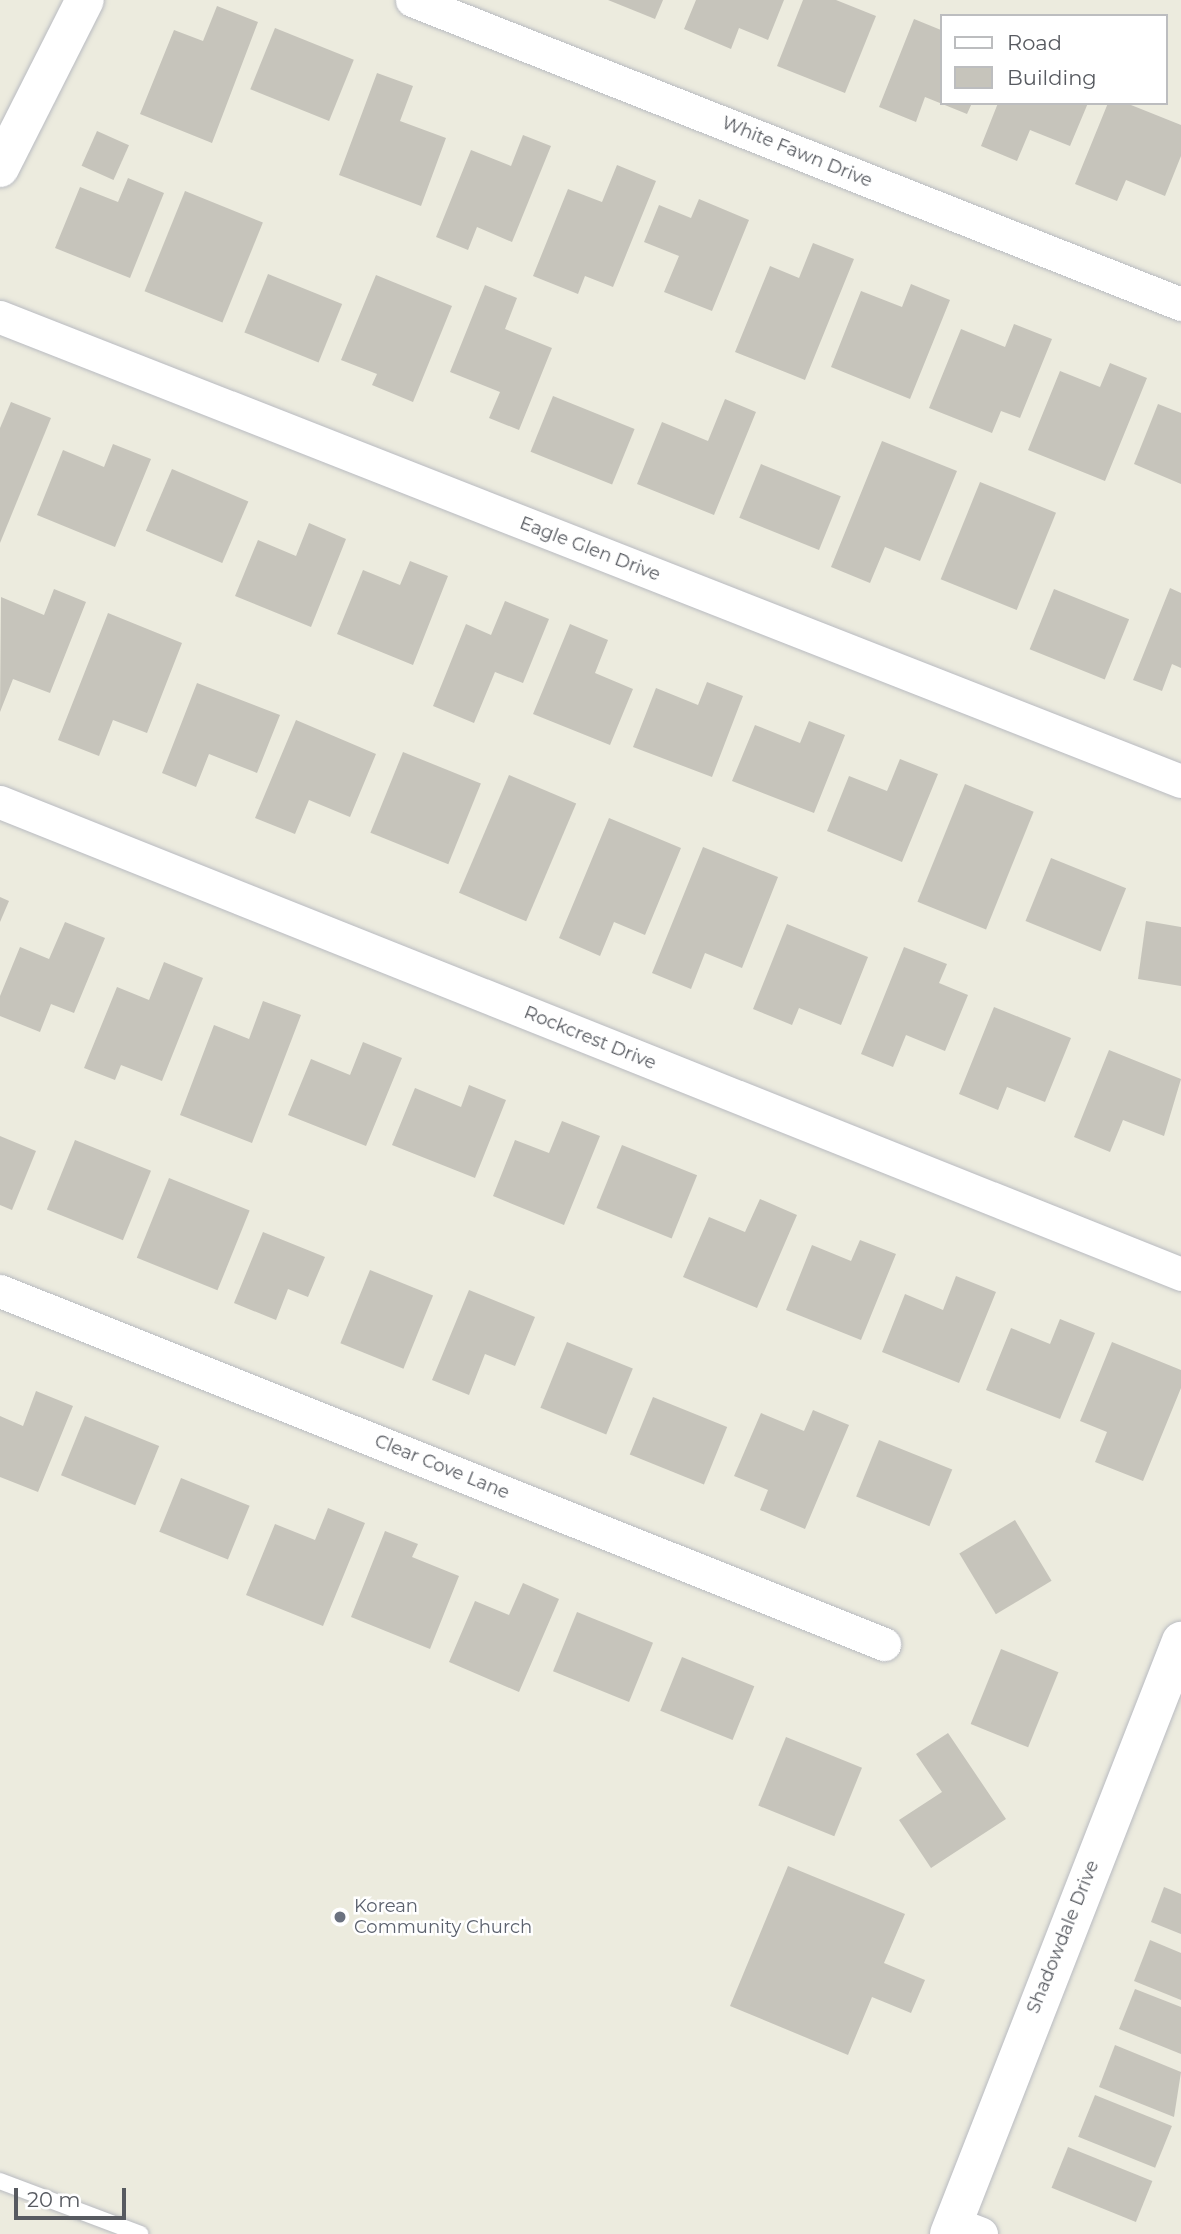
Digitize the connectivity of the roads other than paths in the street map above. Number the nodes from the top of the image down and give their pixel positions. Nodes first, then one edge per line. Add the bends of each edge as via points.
1 (85, 0) edge
2 (412, 0) edge
3 (0, 168) edge
4 (1181, 304) edge
5 (0, 317) edge
6 (1181, 781) edge
7 (0, 802) edge
8 (1181, 1274) edge
9 (0, 1291) edge
10 (1181, 1641) edge
11 (884, 1644) dead end
12 (0, 2181) edge
13 (961, 2230) edge
14 (140, 2234) edge

1 - 3 street
2 - 4 street, White Fawn Drive
5 - 6 street, Eagle Glen Drive
7 - 8 street, Rockcrest Drive
9 - 11 street, Clear Cove Lane
10 - 13 street, Shadowdale Drive
12 - 14 lane

